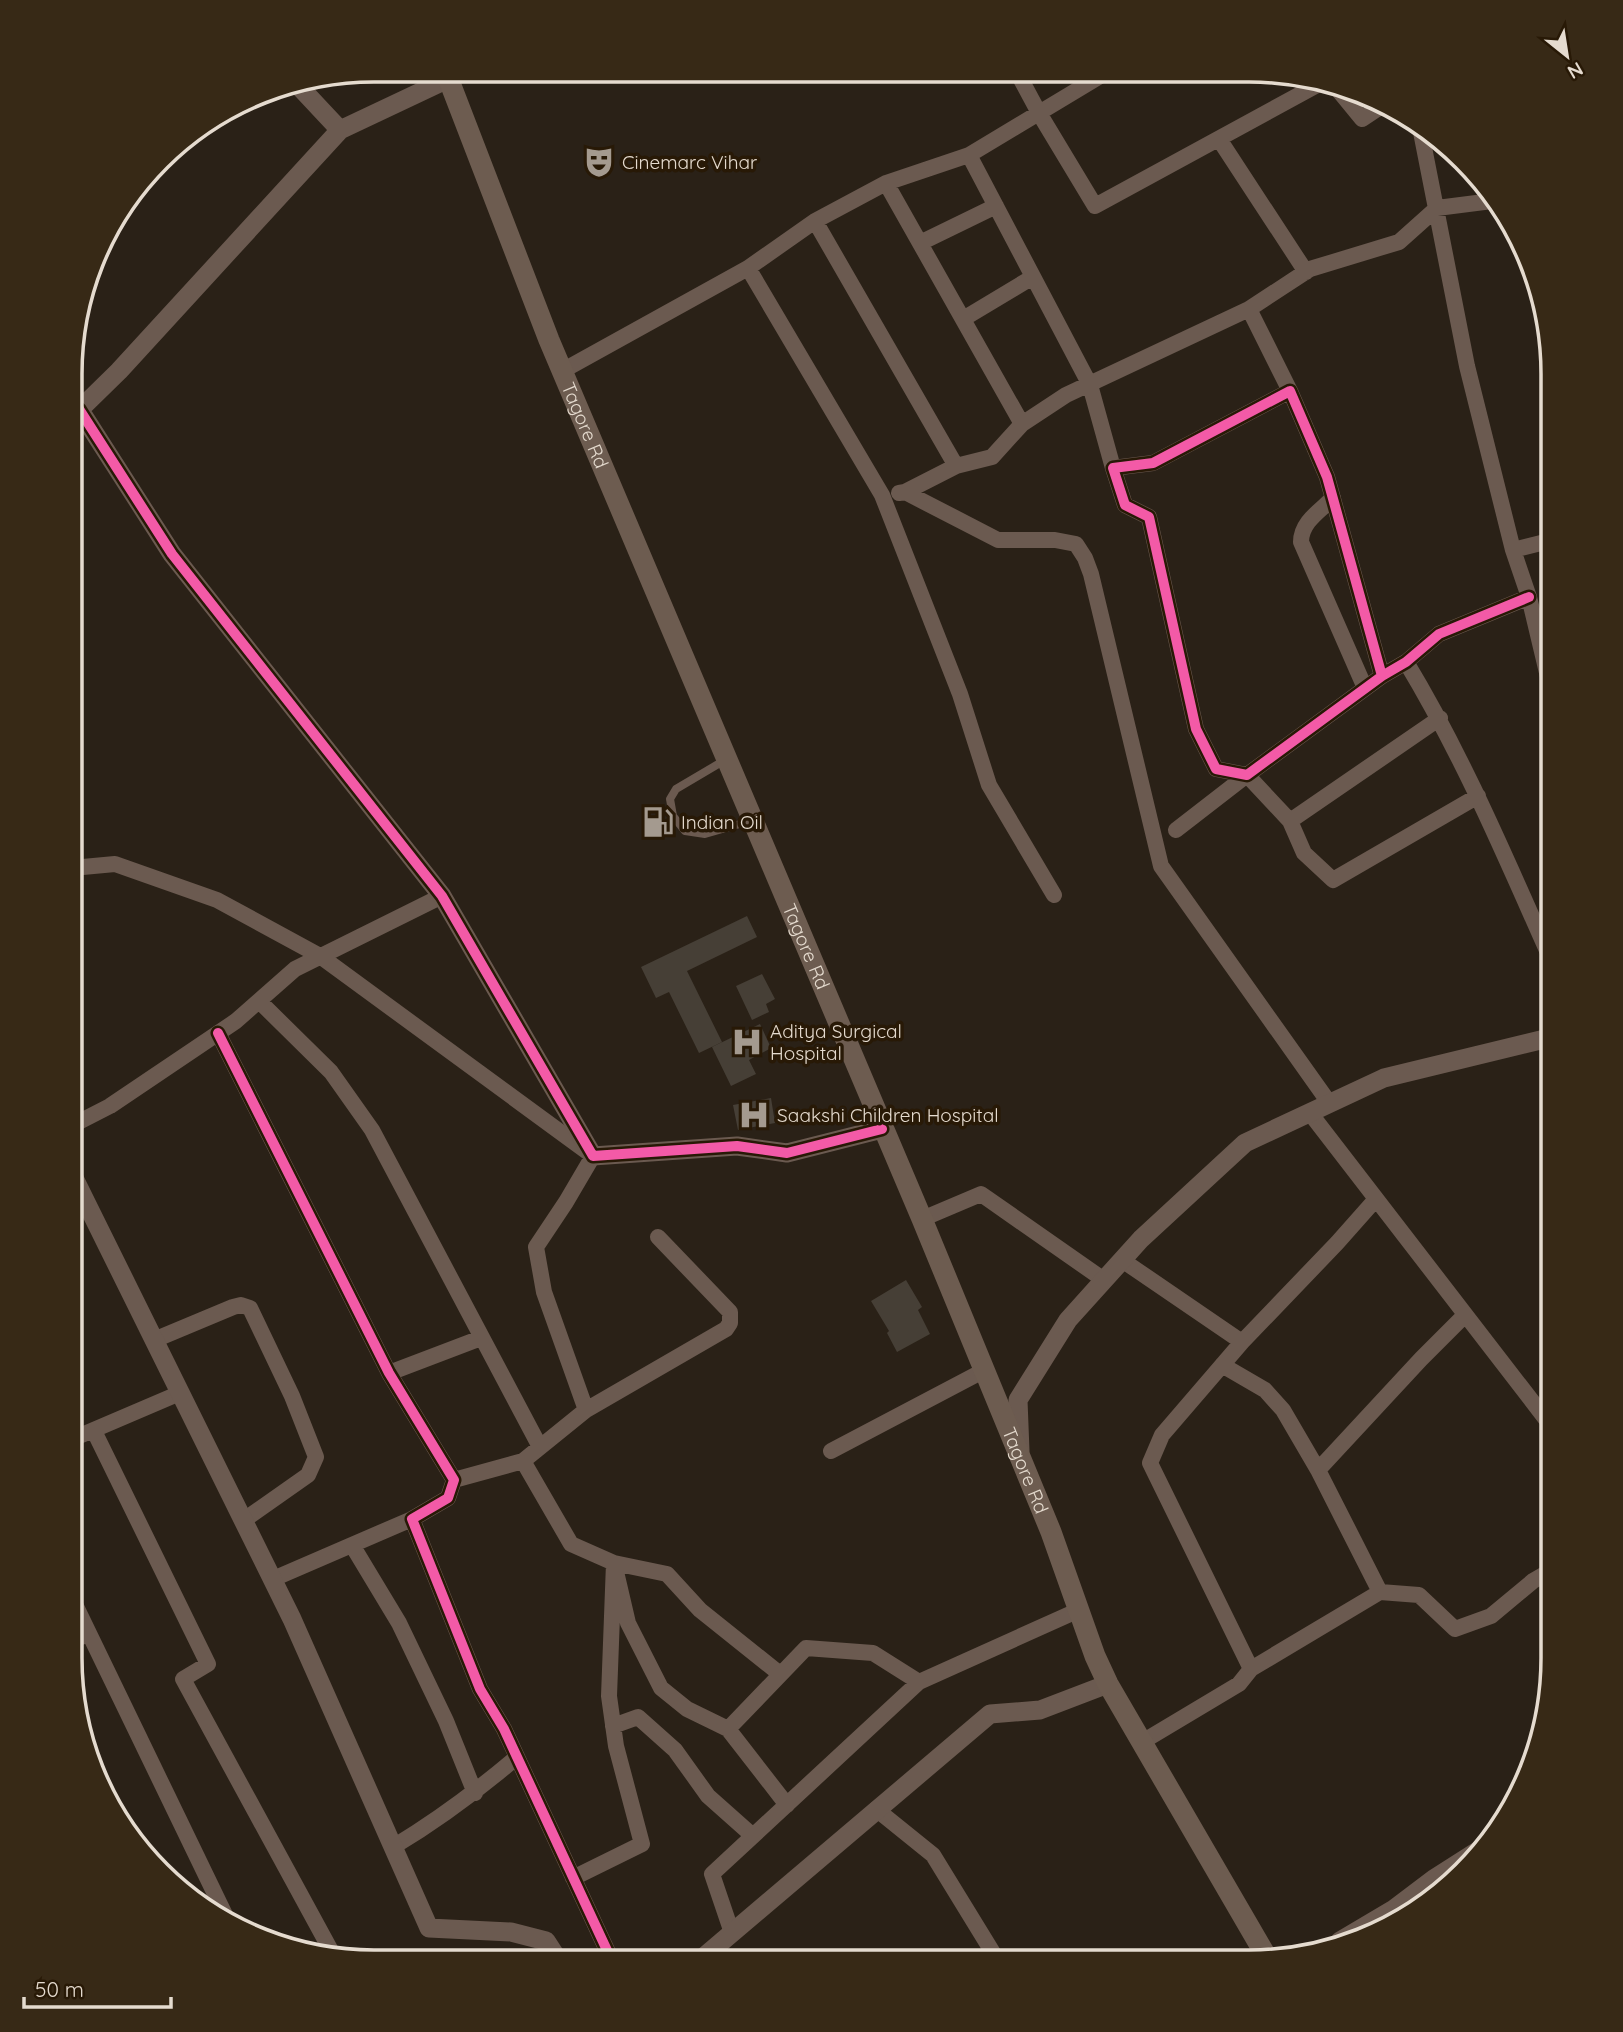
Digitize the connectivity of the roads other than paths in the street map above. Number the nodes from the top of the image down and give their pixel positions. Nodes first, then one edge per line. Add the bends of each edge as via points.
1 (433, 82) edge
2 (454, 82) edge
3 (1022, 82) edge
4 (1090, 82) edge
5 (1310, 89) edge
6 (303, 91) edge
7 (1345, 99) edge
8 (1375, 110) edge
9 (1039, 113) junction
10 (340, 130) junction
11 (1219, 139) junction
12 (1423, 140) edge
13 (969, 155) junction
14 (886, 183) junction
15 (1485, 202) edge
16 (996, 206) junction
17 (1437, 208) junction
18 (815, 221) junction
19 (920, 243) junction
20 (748, 268) junction
21 (1306, 272) junction
22 (1033, 277) junction
23 (1249, 309) junction
24 (963, 319) junction
25 (562, 371) junction
26 (1090, 385) junction
27 (1290, 391) junction
28 (82, 407) edge
29 (82, 422) edge
30 (1022, 424) junction
31 (956, 466) junction
32 (1112, 468) junction
33 (905, 492) junction
34 (882, 495) junction
35 (1333, 498) junction
36 (1541, 543) edge
37 (1513, 550) junction
38 (1529, 597) junction
39 (1541, 648) edge
40 (1406, 662) junction
41 (1382, 676) junction
42 (1365, 688) junction
43 (1440, 718) junction
44 (727, 759) junction
45 (1247, 775) junction
46 (1478, 796) junction
47 (753, 820) junction
48 (1290, 821) junction
49 (1176, 830) dead end
50 (82, 867) edge
51 (1054, 895) dead end
52 (442, 896) junction
53 (1541, 937) edge
54 (320, 956) junction
55 (258, 1001) junction
56 (218, 1033) junction
57 (1541, 1040) edge
58 (1330, 1104) junction
59 (1310, 1113) junction
60 (82, 1120) edge
61 (882, 1129) junction
62 (593, 1156) junction
63 (82, 1194) edge
64 (1376, 1199) junction
65 (922, 1219) junction
66 (658, 1237) dead end
67 (1122, 1260) junction
68 (1104, 1280) junction
69 (1465, 1315) junction
70 (481, 1338) junction
71 (154, 1340) junction
72 (1242, 1342) junction
73 (1222, 1365) junction
74 (983, 1371) junction
75 (389, 1373) junction
76 (180, 1393) junction
77 (586, 1410) junction
78 (1541, 1413) edge
79 (94, 1431) junction
80 (82, 1434) edge
81 (540, 1447) junction
82 (831, 1451) dead end
83 (1020, 1458) junction
84 (523, 1461) junction
85 (1318, 1470) junction
86 (454, 1480) junction
87 (412, 1519) junction
88 (244, 1520) junction
89 (352, 1545) junction
90 (614, 1563) junction
91 (1541, 1576) edge
92 (273, 1579) junction
93 (1380, 1592) junction
94 (1079, 1610) junction
95 (82, 1619) edge
96 (89, 1634) junction
97 (82, 1637) edge
98 (1251, 1669) junction
99 (780, 1674) junction
100 (919, 1682) junction
101 (1108, 1684) junction
102 (614, 1726) junction
103 (728, 1729) junction
104 (1142, 1742) junction
105 (517, 1757) junction
106 (475, 1793) junction
107 (787, 1805) junction
108 (876, 1810) junction
109 (753, 1836) junction
110 (393, 1847) junction
111 (573, 1878) junction
112 (1435, 1882) edge
113 (221, 1907) edge
114 (1357, 1929) edge
115 (732, 1933) junction
116 (328, 1946) edge
117 (1262, 1949) edge
118 (551, 1950) edge
119 (607, 1950) edge
120 (712, 1950) edge
121 (991, 1950) edge

1 - 10 street
2 - 25 main road, Tagore Rd
3 - 9 street
4 - 9 street
5 - 11 street
6 - 10 street
7 - 8 street via 1362,119
9 - 11 street via 1095,206
9 - 13 street
10 - 28 street
11 - 21 street
12 - 17 street
13 - 14 street
13 - 16 street
14 - 18 street
14 - 19 street
15 - 17 street
16 - 19 street
16 - 22 street
17 - 21 street via 1399,242
17 - 37 street via 1467,366
18 - 20 street
18 - 31 street
19 - 24 street
20 - 25 street
20 - 34 street
21 - 23 street
22 - 24 street
22 - 26 street
23 - 26 street
23 - 27 street
24 - 30 street
25 - 44 main road, Tagore Rd
26 - 30 street
26 - 32 street
27 - 32 street via 1153,463
27 - 35 street
29 - 52 street via 172,554
30 - 31 street via 992,457
31 - 33 street
32 - 45 street via 1125,505 1149,517 1196,729 1216,769
33 - 34 street
33 - 58 street via 998,540 1076,544 1091,574 1161,866
34 - 51 street via 956,682 989,785
35 - 41 street
35 - 42 street via 1306,524 1301,542
36 - 37 street
37 - 38 street
38 - 39 street
38 - 40 street via 1439,634
40 - 41 street
40 - 43 street
41 - 42 street
42 - 45 street
43 - 46 street
43 - 48 street
44 - 47 main road, Tagore Rd
44 - 47 lane via 676,789 670,799 673,816 685,831 705,834
45 - 48 street
45 - 49 street
46 - 48 street via 1332,880 1304,853
46 - 53 street
47 - 61 main road, Tagore Rd
50 - 54 street via 115,864 217,900
52 - 54 street
52 - 62 street
54 - 55 street via 295,969
54 - 62 street
55 - 56 street
55 - 70 street via 331,1072 372,1130
56 - 60 street
56 - 75 street
57 - 58 street via 1384,1078
58 - 59 street
59 - 64 street
59 - 67 street via 1245,1143
61 - 62 street via 787,1153 737,1146
61 - 65 main road, Tagore Rd
62 - 77 street via 536,1247 544,1292
63 - 71 street
64 - 69 street
64 - 72 street
65 - 68 street via 981,1194
65 - 74 main road, Tagore Rd
66 - 77 street via 730,1312 730,1323
67 - 68 street
67 - 72 street
68 - 83 street via 1068,1321 1018,1400
69 - 78 street
69 - 85 street
70 - 75 street
70 - 81 street
71 - 76 street
71 - 88 street via 233,1307 250,1308 316,1457 308,1475
72 - 73 street
73 - 85 street via 1265,1390 1283,1410
73 - 98 street via 1162,1435 1150,1463
74 - 82 street
74 - 83 main road, Tagore Rd
75 - 86 street
76 - 79 street
76 - 88 street
77 - 81 street
79 - 80 street
79 - 116 street via 208,1664 183,1679
81 - 84 street
83 - 94 main road, Tagore Rd
84 - 86 street
84 - 90 street via 570,1544
85 - 93 street
86 - 87 street via 448,1498
87 - 89 street
87 - 105 street via 480,1689
88 - 92 street
89 - 92 street
89 - 106 street via 399,1623
90 - 99 street via 667,1574 700,1610
90 - 102 street via 609,1696
90 - 103 street via 628,1623 662,1688 687,1709
91 - 93 street via 1491,1616 1455,1629 1419,1595
92 - 110 street
93 - 98 street
94 - 100 street
94 - 101 main road, Tagore Rd
95 - 96 street
96 - 97 street
96 - 113 street
98 - 104 street via 1239,1684
99 - 100 street via 806,1648 873,1653
99 - 103 street
100 - 107 street
101 - 104 main road, Tagore Rd
101 - 108 street via 1040,1710 990,1714
102 - 109 street via 638,1717 675,1750 708,1797
102 - 111 street via 642,1843
103 - 107 street
104 - 117 main road, Tagore Rd
105 - 106 street
105 - 111 street
106 - 110 street
107 - 109 street
108 - 115 street
108 - 121 street via 933,1855
109 - 115 street via 712,1874
110 - 118 street via 429,1928 511,1932 545,1941
111 - 119 street
112 - 114 street
115 - 120 street

